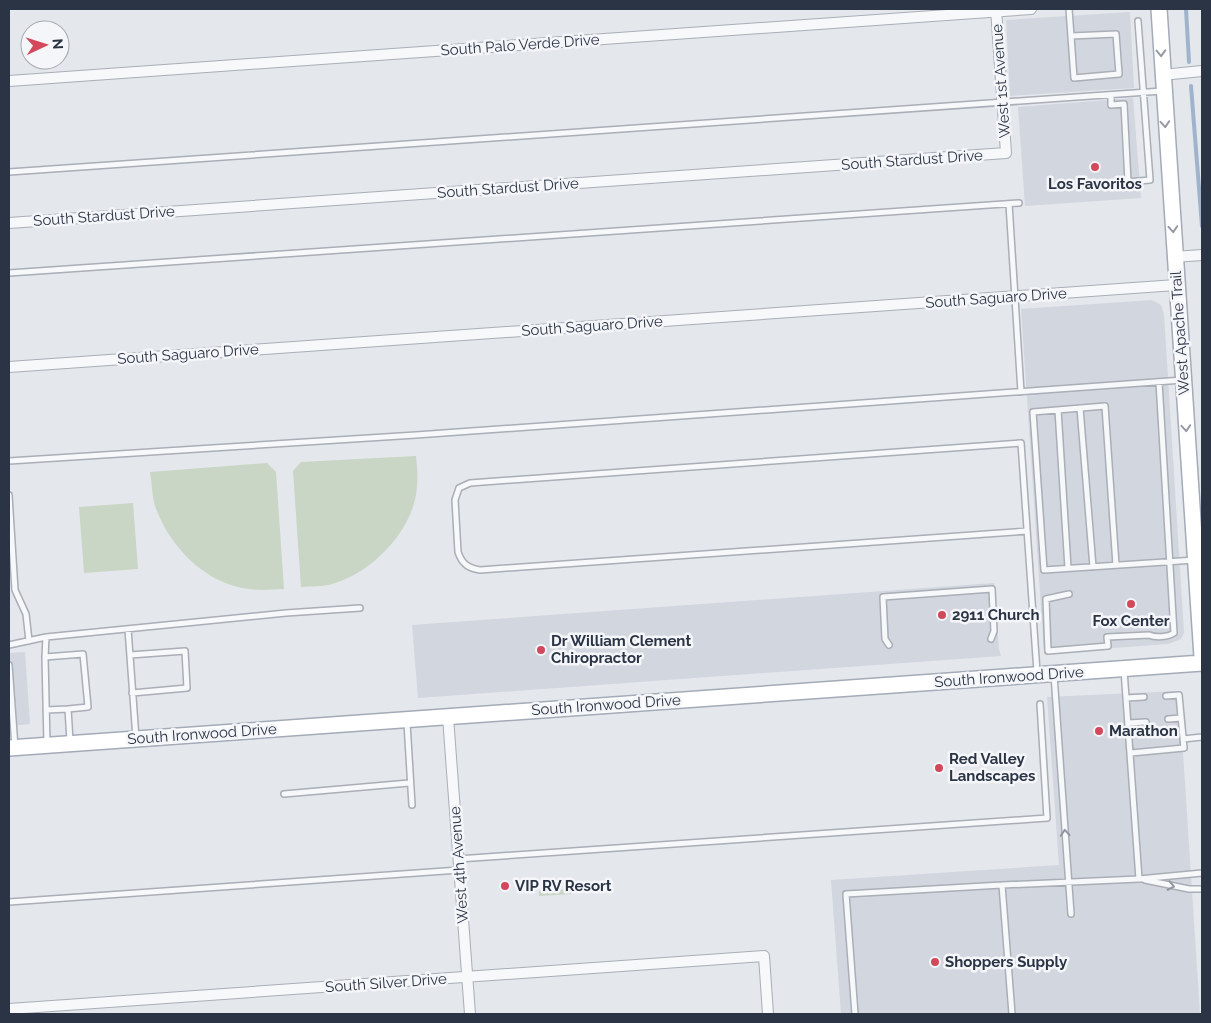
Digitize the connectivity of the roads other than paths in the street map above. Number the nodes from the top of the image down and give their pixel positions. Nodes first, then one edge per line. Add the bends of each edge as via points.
1 (1031, 9) edge
2 (1069, 9) edge
3 (1159, 9) edge
4 (996, 10) edge
5 (1138, 21) dead end
6 (1071, 36) junction
7 (1202, 71) edge
8 (1162, 75) junction
9 (9, 81) edge
10 (1163, 91) junction
11 (1144, 92) junction
12 (1110, 95) junction
13 (1003, 102) junction
14 (1006, 153) joint
15 (9, 172) edge
16 (1128, 182) junction
17 (1094, 185) dead end
18 (1019, 203) dead end
19 (1009, 204) junction
20 (9, 223) edge
21 (1202, 255) edge
22 (1174, 257) junction
23 (9, 273) edge
24 (1176, 285) junction
25 (1014, 297) junction
26 (9, 367) edge
27 (1183, 380) junction
28 (1159, 382) junction
29 (1021, 392) junction
30 (1080, 408) junction
31 (1058, 410) junction
32 (9, 460) edge
33 (9, 495) edge
34 (1027, 531) junction
35 (1195, 560) junction
36 (1170, 562) junction
37 (1116, 565) junction
38 (1093, 567) junction
39 (1068, 568) junction
40 (1069, 594) dead end
41 (360, 608) dead end
42 (128, 629) junction
43 (46, 637) junction
44 (991, 639) dead end
45 (29, 641) junction
46 (9, 644) edge
47 (889, 646) dead end
48 (130, 655) junction
49 (45, 657) junction
50 (1202, 657) edge
51 (1202, 663) edge
52 (9, 665) edge
53 (1124, 668) junction
54 (1054, 674) junction
55 (1037, 675) junction
56 (132, 693) junction
57 (1166, 696) dead end
58 (1144, 697) dead end
59 (1126, 698) junction
60 (1040, 704) dead end
61 (68, 709) junction
62 (46, 710) junction
63 (11, 714) edge
64 (448, 717) junction
65 (1181, 718) junction
66 (1168, 719) dead end
67 (407, 720) junction
68 (1146, 722) dead end
69 (1128, 723) junction
70 (1202, 736) edge
71 (136, 739) junction
72 (1183, 739) junction
73 (70, 744) junction
74 (47, 745) junction
75 (12, 748) edge
76 (1131, 753) junction
77 (409, 783) junction
78 (284, 794) dead end
79 (412, 805) dead end
80 (459, 865) junction
81 (1202, 873) edge
82 (1140, 879) junction
83 (1069, 882) junction
84 (1002, 885) junction
85 (1202, 889) edge
86 (9, 902) edge
87 (1071, 914) dead end
88 (467, 977) junction
89 (9, 1009) edge
90 (470, 1014) edge
91 (768, 1014) edge
92 (855, 1014) edge
93 (1012, 1014) edge

1 - 4 street, South Palo Verde Drive
2 - 6 lane
3 -> 8 main road, West Apache Trail
4 - 9 street, South Palo Verde Drive
4 - 13 street, West 1st Avenue
5 - 11 lane
6 - 6 lane via 1074,78 1118,74 1116,34
7 - 8 street
8 - 10 main road, West Apache Trail
10 - 11 lane
10 -> 22 main road, West Apache Trail
11 - 12 lane
11 - 16 lane via 1150,180
12 - 13 lane
12 - 16 lane via 1111,105 1124,104
13 - 14 street, West 1st Avenue
13 - 15 lane
14 - 20 street, South Stardust Drive
16 - 17 lane
18 - 19 lane
19 - 23 lane
19 - 25 lane
21 - 22 street
22 - 24 main road, West Apache Trail
24 - 25 street, South Saguaro Drive
24 - 27 main road, West Apache Trail
25 - 26 street, South Saguaro Drive
25 - 29 lane
27 - 28 lane
27 -> 35 main road, West Apache Trail
28 - 29 lane
28 - 36 lane
29 - 32 lane
30 - 31 lane
30 - 37 lane via 1104,406
30 - 38 lane
31 - 39 lane
31 - 39 lane via 1032,412 1044,570
33 - 45 lane via 15,590 26,614
34 - 34 lane via 1021,443 470,483 460,488 455,500 458,552 466,565 480,570
34 - 55 lane
35 - 36 lane
35 - 50 main road, West Apache Trail
36 - 37 lane
36 - 40 lane via 1174,633 1171,635 1107,637 1108,646 1048,651 1046,599
37 - 38 lane
38 - 39 lane
41 - 42 lane
42 - 43 lane
42 - 48 lane
43 - 45 lane
43 - 49 lane
44 - 47 lane via 994,631 992,589 883,597 885,638
45 - 46 lane
48 - 56 lane
48 - 56 lane via 184,652 187,688
49 - 61 lane via 83,654 88,707
49 - 62 lane
51 - 53 main road, South Ironwood Drive
52 - 63 lane
53 - 54 main road, South Ironwood Drive
53 - 59 lane
54 - 55 main road, South Ironwood Drive
83 -> 54 lane
55 - 64 main road, South Ironwood Drive
56 - 71 lane
57 - 65 lane via 1179,694
58 - 59 lane
59 - 69 lane
60 - 80 lane via 1047,818
61 - 62 lane
61 - 73 lane
62 - 74 lane
63 - 75 lane
64 - 67 main road, South Ironwood Drive
64 - 80 street, West 4th Avenue
65 - 66 lane
65 - 72 lane
67 - 71 main road, South Ironwood Drive
67 - 77 lane
68 - 69 lane
69 - 76 lane
70 - 72 lane
71 - 73 main road, South Ironwood Drive
72 - 76 lane via 1184,748
73 - 74 main road, South Ironwood Drive
74 - 75 main road, South Ironwood Drive
76 - 82 lane
77 - 78 lane
77 - 79 lane
80 - 86 lane
80 - 88 street, West 4th Avenue
81 - 82 lane
82 - 83 lane
82 -> 85 lane via 1190,890
83 - 84 lane
83 - 87 lane
84 - 92 lane via 846,894
84 - 93 lane
88 - 89 street, South Silver Drive
88 - 90 street, West 4th Avenue
88 - 91 street, South Silver Drive via 764,956

